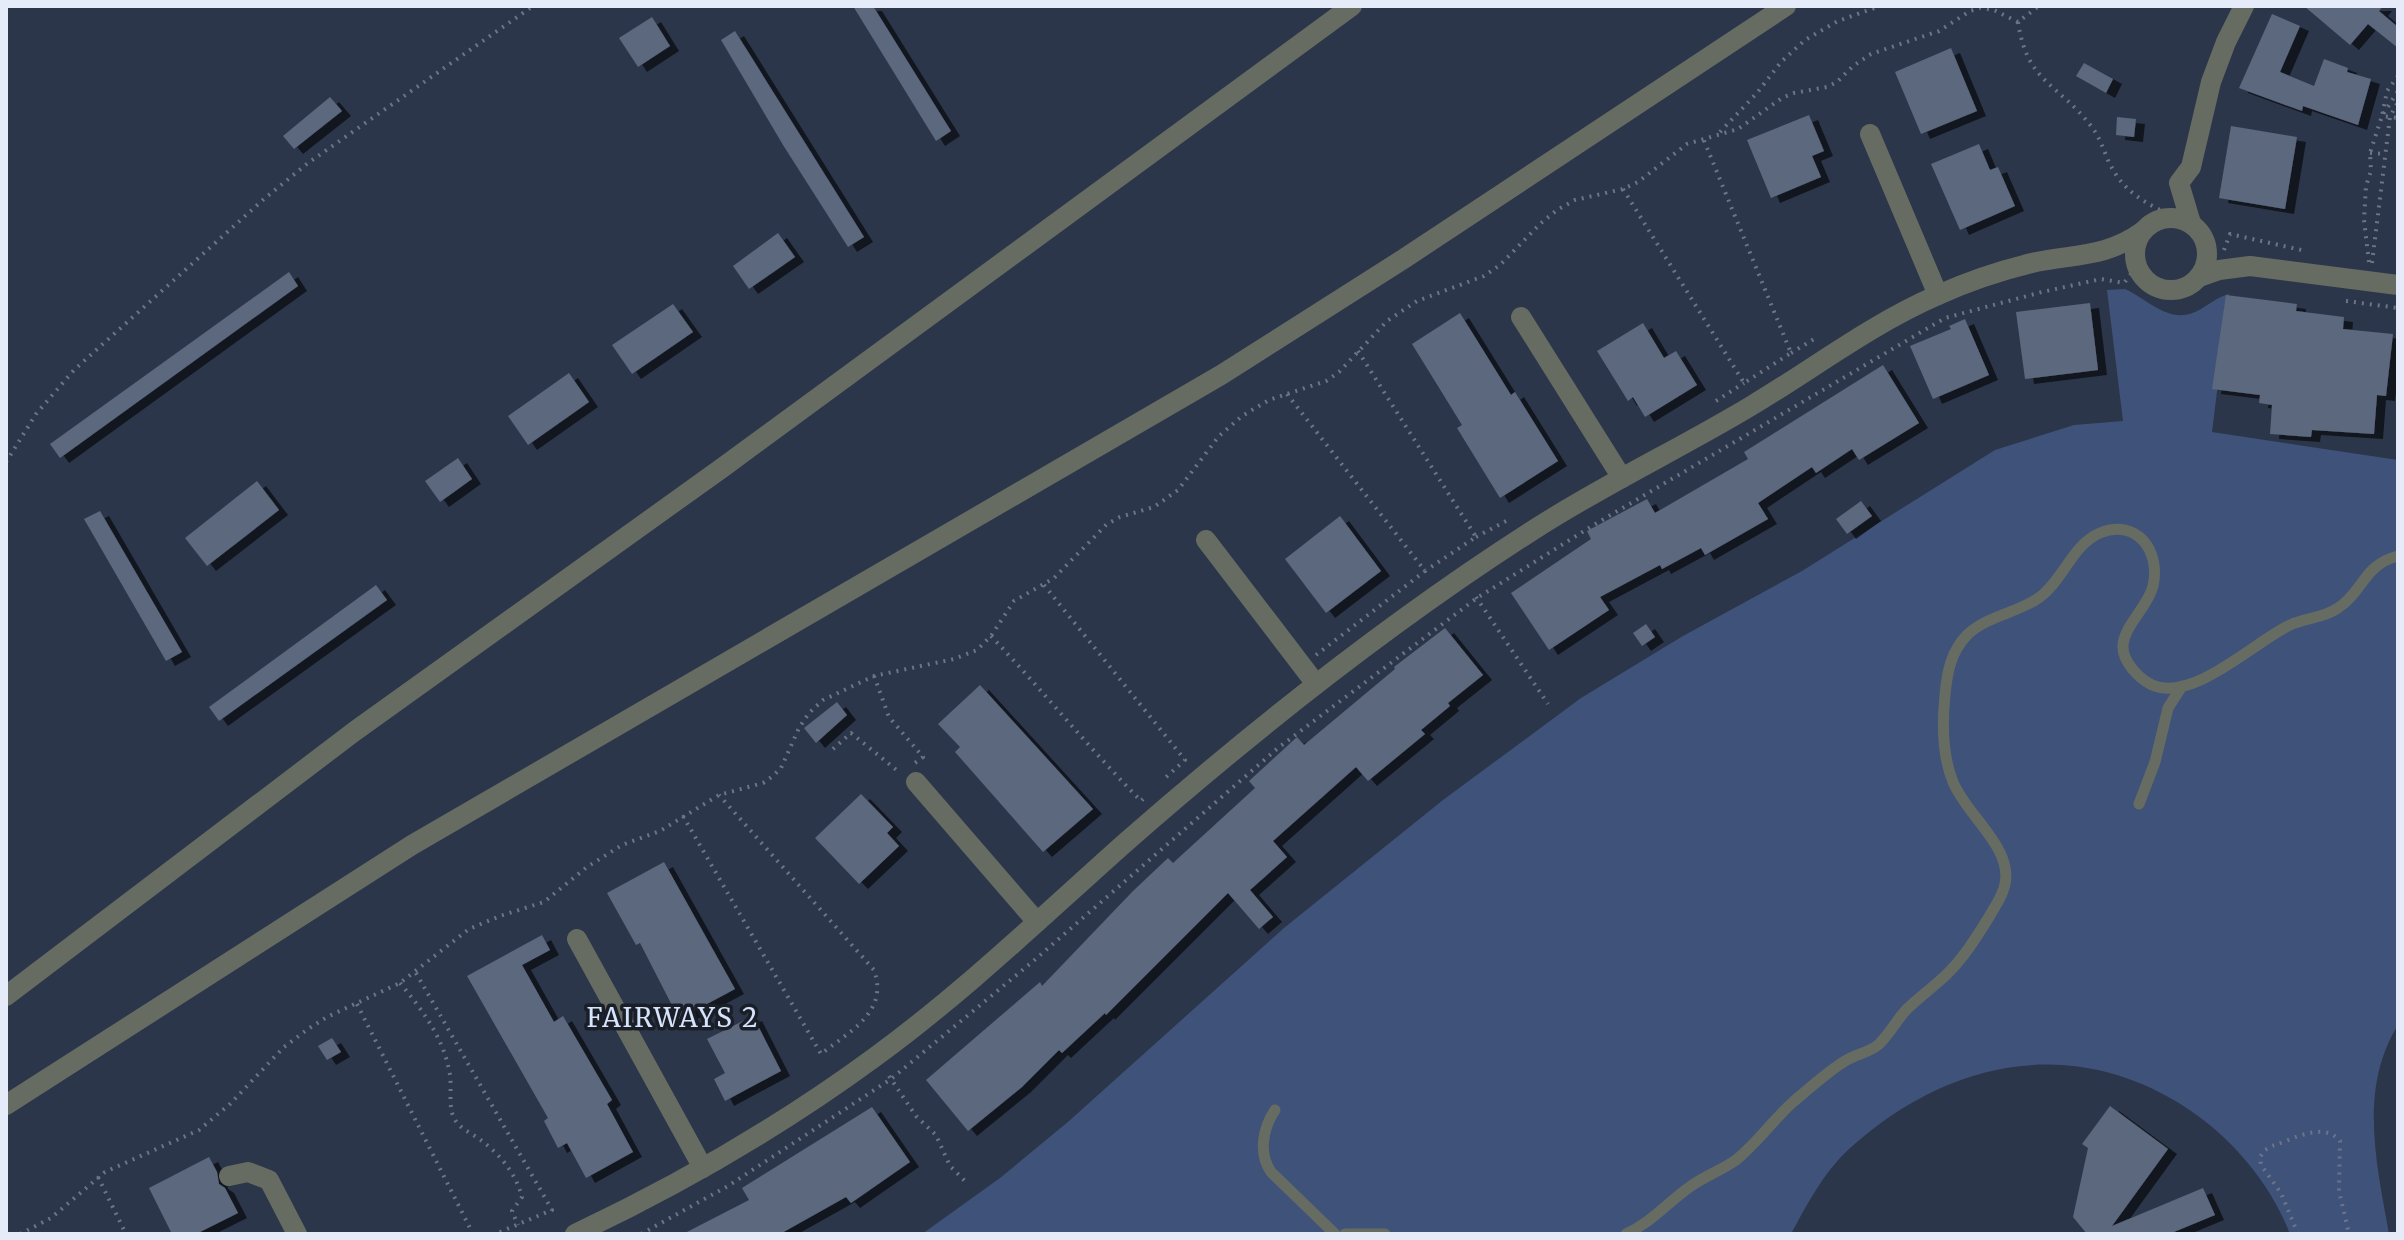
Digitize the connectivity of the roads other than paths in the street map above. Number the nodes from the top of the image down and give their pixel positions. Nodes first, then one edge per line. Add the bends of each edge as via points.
1 (1352, 6) edge
2 (1786, 6) edge
3 (2244, 6) edge
4 (1870, 134) dead end
5 (2191, 167) junction
6 (2151, 221) junction
7 (2198, 230) junction
8 (2092, 255) junction
9 (2250, 266) junction
10 (2138, 273) junction
11 (2199, 277) junction
12 (2398, 285) edge
13 (1938, 295) junction
14 (1521, 317) dead end
15 (1622, 478) junction
16 (1206, 540) dead end
17 (2398, 556) edge
18 (1316, 684) junction
19 (2153, 685) junction
20 (2183, 686) junction
21 (2165, 716) junction
22 (910, 774) road end
23 (2139, 804) dead end
24 (1037, 922) junction
25 (577, 939) dead end
26 (6, 996) edge
27 (6, 1105) edge
28 (1275, 1110) dead end
29 (703, 1168) junction
30 (229, 1176) dead end
31 (297, 1234) edge
32 (575, 1234) edge
33 (1335, 1234) edge
34 (1345, 1234) edge
35 (1385, 1234) edge
36 (1626, 1234) edge

1 - 26 street via 355,731
2 - 27 street via 1221,375 412,845
3 - 5 street via 2211,82
4 - 13 street
5 - 6 street via 2174,181
5 - 7 street via 2179,183
6 - 7 street via 2171,217
6 - 8 street via 2124,243
6 - 10 street via 2135,249
7 - 9 street
7 - 11 street via 2207,258
8 - 10 street
8 - 13 street via 2016,267
9 - 11 street
9 - 12 street
10 - 11 street via 2170,290
13 - 15 street via 1879,324 1753,405
14 - 15 street
15 - 18 street via 1463,577
16 - 18 street
17 - 20 lane via 2376,565 2338,609 2288,626 2236,662
18 - 24 street
19 - 20 lane
19 - 21 lane
19 - 36 lane via 2127,662 2123,646 2150,595 2153,554 2141,538 2123,530 2093,536 2040,597 1965,637 1947,678 1946,756 1960,798 2005,859 2006,881 1998,901 1959,962 1879,1044 1843,1062 1734,1161
20 - 21 lane
21 - 23 lane
22 - 24 street
24 - 29 street via 876,1057
25 - 29 street
28 - 33 lane via 1266,1127 1266,1162
29 - 32 street
30 - 31 street via 248,1172 269,1180
34 - 35 lane

